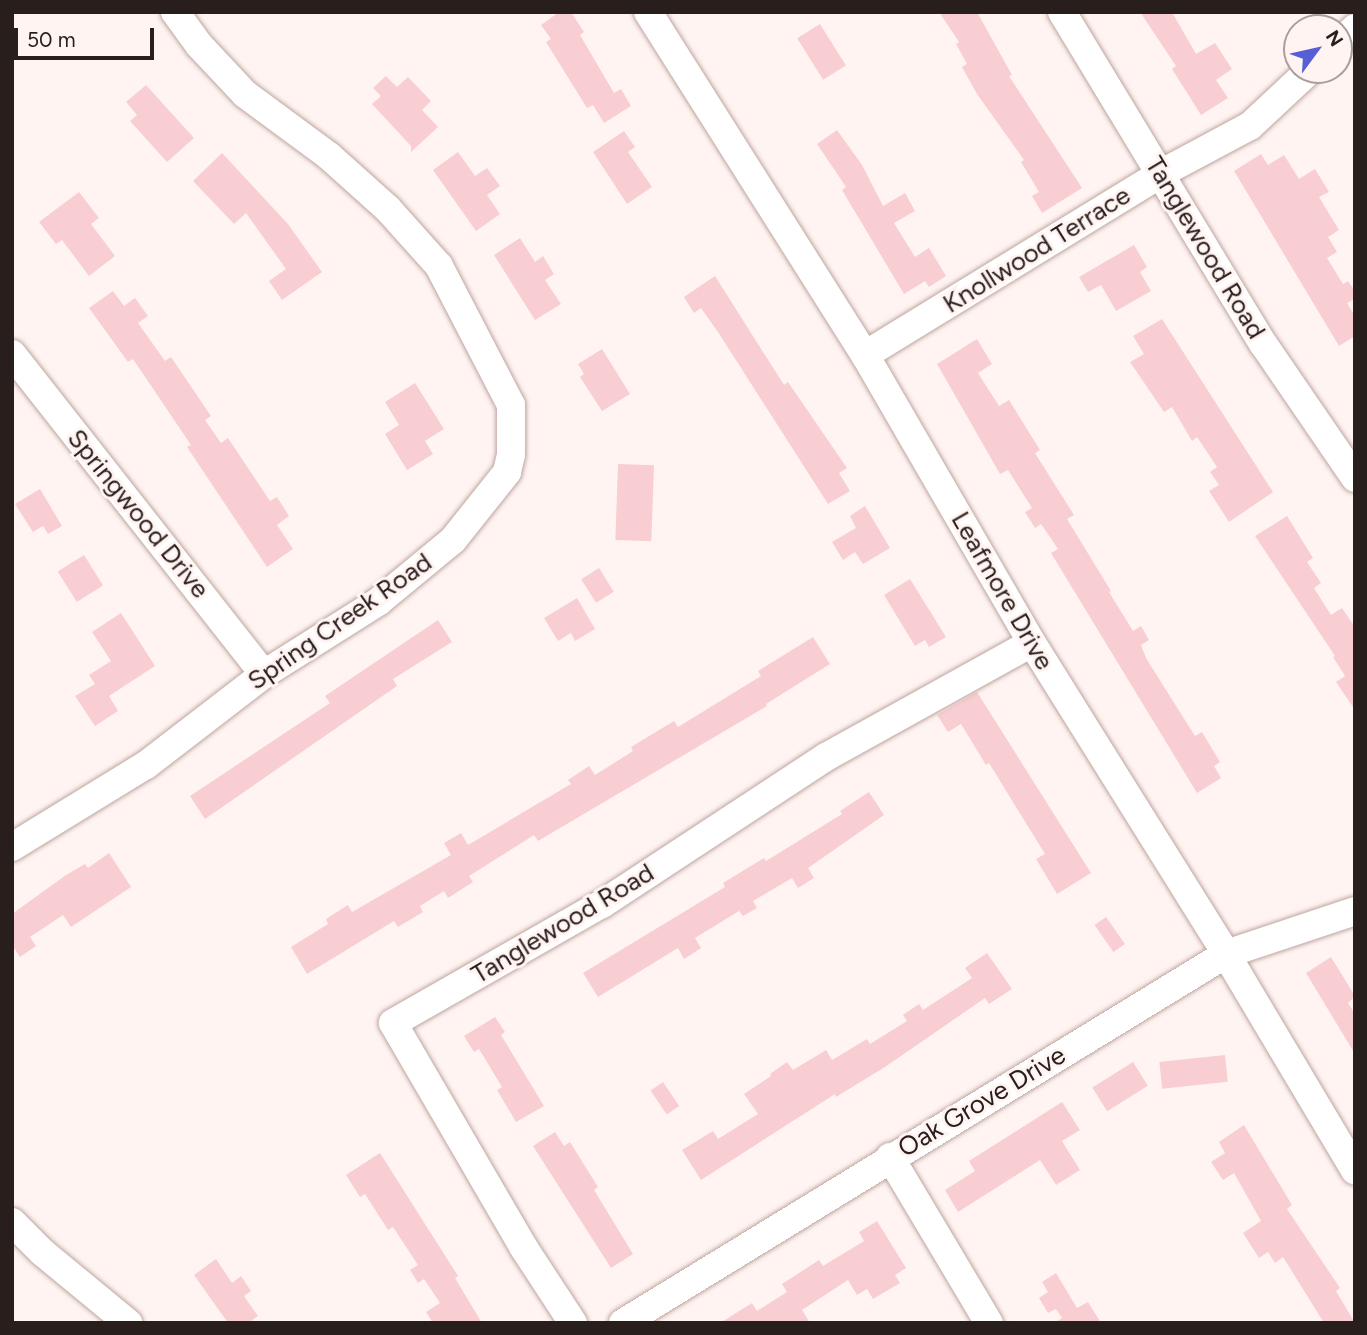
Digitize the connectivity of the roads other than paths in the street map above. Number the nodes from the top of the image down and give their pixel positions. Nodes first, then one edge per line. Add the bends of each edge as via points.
1 (175, 12) edge
2 (648, 12) edge
3 (1062, 12) edge
4 (1295, 84) edge
5 (1160, 174) junction
6 (12, 354) edge
7 (865, 355) junction
8 (1355, 478) edge
9 (1032, 643) junction
10 (264, 674) junction
11 (12, 848) edge
12 (1355, 911) edge
13 (1226, 954) junction
14 (890, 1157) junction
15 (1355, 1170) edge
16 (12, 1222) edge
17 (128, 1323) edge
18 (573, 1323) edge
19 (623, 1323) edge
20 (989, 1323) edge

1 - 10 street, Spring Creek Road via 244,94 328,156 388,209 439,266 511,405 508,472 453,540 378,602
2 - 7 street, Leafmore Drive
3 - 5 street, Tanglewood Road
4 - 5 street, Knollwood Terrace via 1250,126
5 - 7 street, Knollwood Terrace
5 - 8 street, Tanglewood Road via 1264,345
6 - 10 street, Springwood Drive
7 - 9 street, Leafmore Drive
9 - 13 street, Leafmore Drive
9 - 18 street, Tanglewood Road via 826,757 602,904 393,1023
10 - 11 street, Spring Creek Road via 146,765
12 - 13 street, Oak Grove Drive
13 - 14 street, Oak Grove Drive
13 - 15 street, Leafmore Drive
14 - 19 street, Oak Grove Drive
14 - 20 street
16 - 17 street

